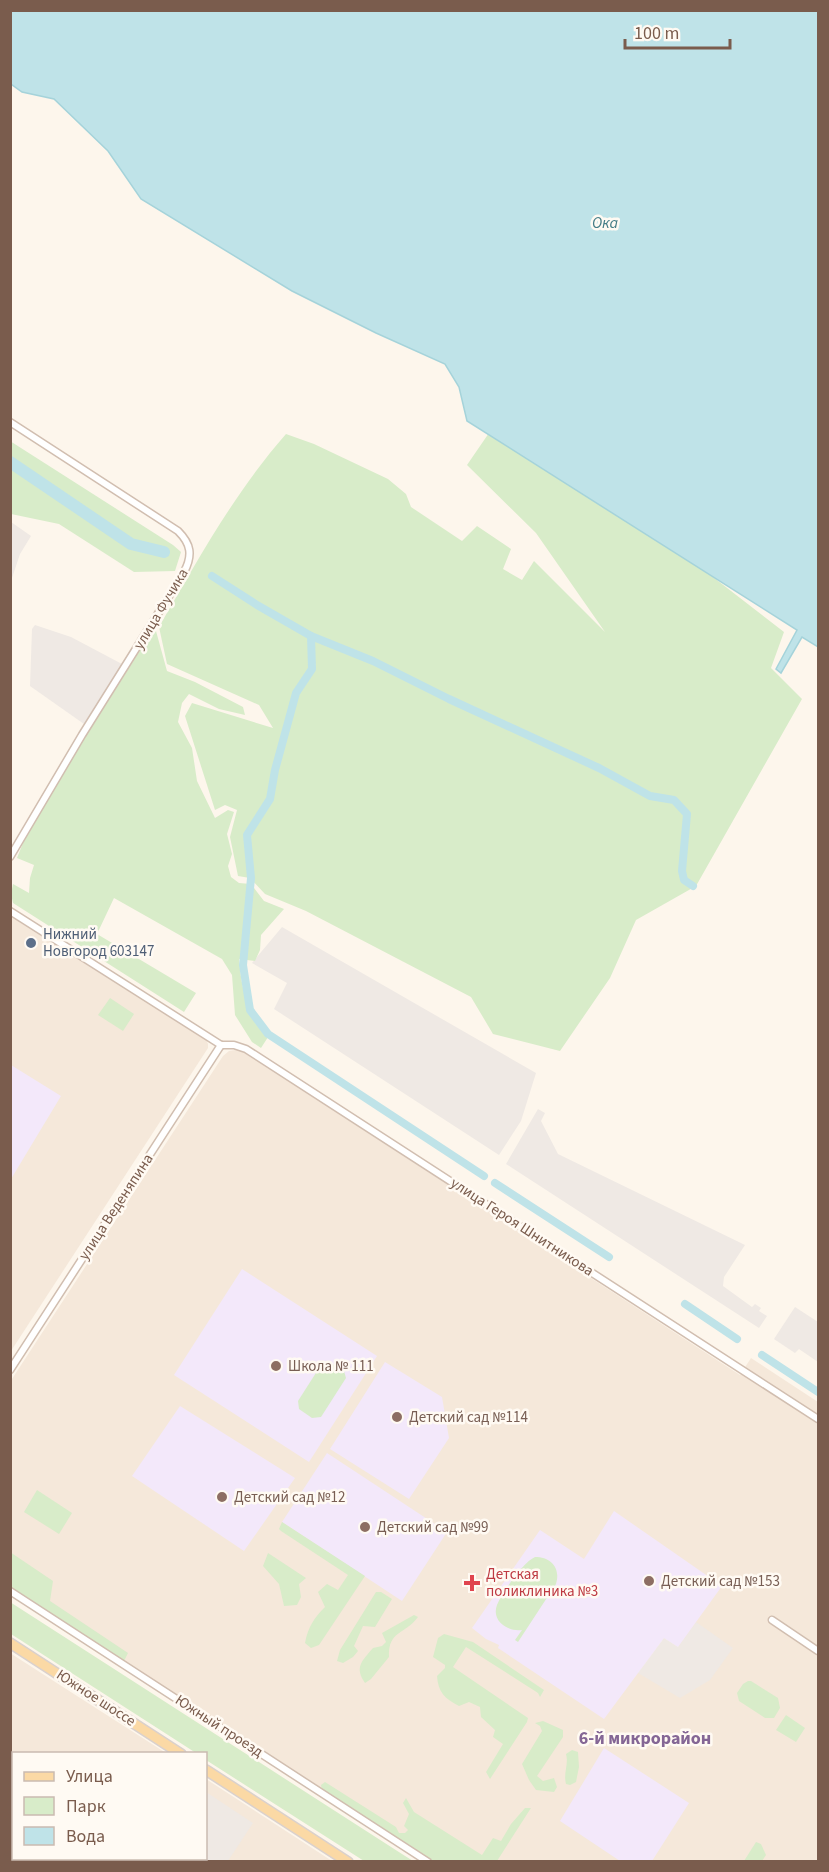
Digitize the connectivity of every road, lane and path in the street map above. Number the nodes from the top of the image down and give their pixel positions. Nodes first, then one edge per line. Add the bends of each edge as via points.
1 (10, 422) edge
2 (10, 857) edge
3 (10, 911) edge
4 (221, 1045) junction
5 (10, 1370) edge
6 (819, 1419) edge
7 (10, 1591) edge
8 (772, 1620) dead end
9 (10, 1643) edge
10 (819, 1651) edge
11 (177, 1752) edge
12 (207, 1771) edge
13 (348, 1862) edge
14 (428, 1862) edge

1 - 2 street, улица Фучика via 178,531 190,554 184,572
3 - 4 street, улица Героя Шнитникова
4 - 5 street, улица Веденяпина
4 - 6 street, улица Героя Шнитникова via 246,1049
7 - 14 street, Южный проезд
8 - 10 street
9 - 11 main road, Южное шоссе
12 - 13 main road

